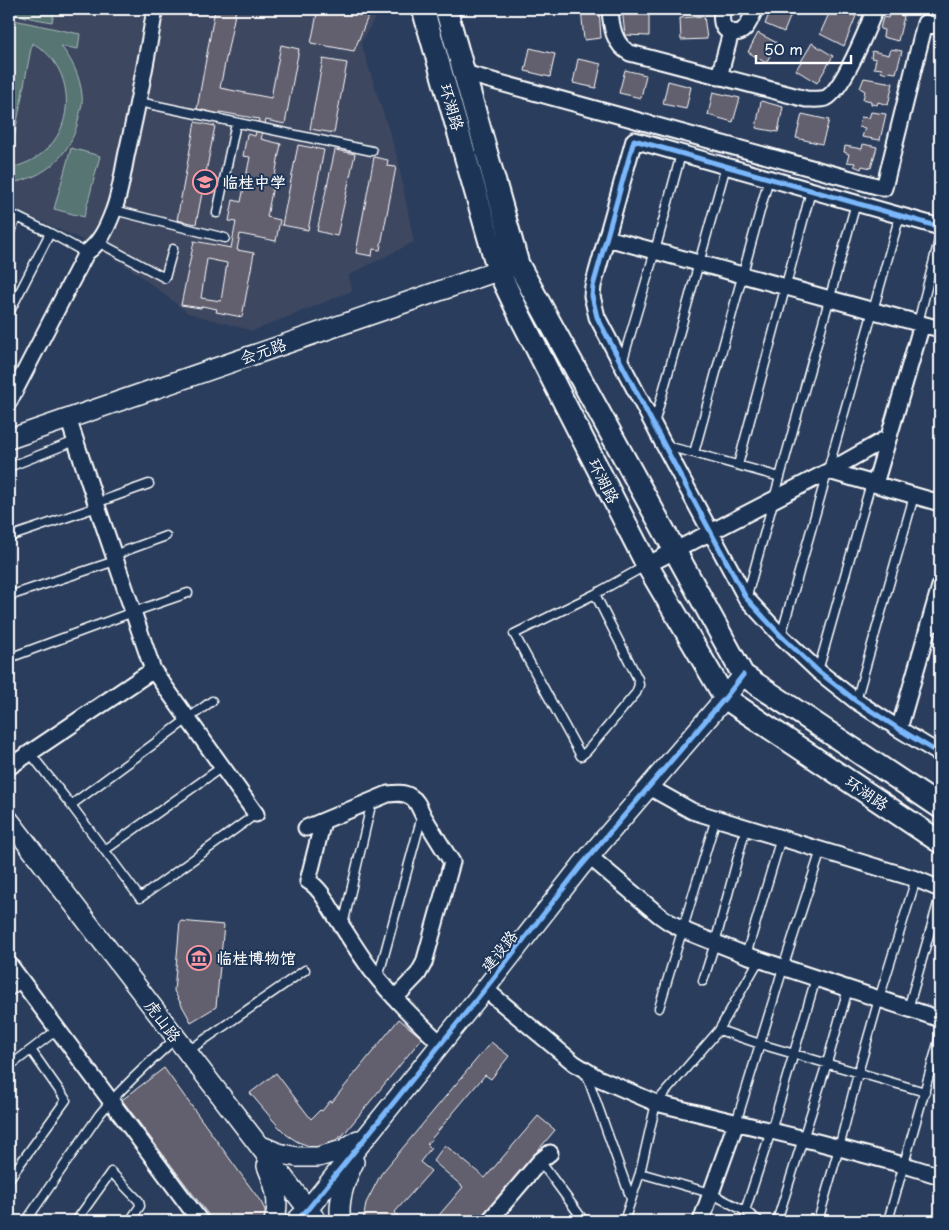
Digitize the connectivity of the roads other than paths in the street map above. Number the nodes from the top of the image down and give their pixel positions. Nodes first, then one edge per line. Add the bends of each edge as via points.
1 (155, 9) edge
2 (423, 9) edge
3 (446, 9) edge
4 (610, 9) edge
5 (722, 9) edge
6 (755, 9) edge
7 (875, 9) edge
8 (940, 27) edge
9 (732, 32) junction
10 (464, 73) junction
11 (719, 76) junction
12 (139, 102) junction
13 (236, 122) junction
14 (372, 151) dead end
15 (681, 154) junction
16 (726, 166) junction
17 (769, 178) junction
18 (811, 191) junction
19 (856, 203) junction
20 (114, 210) junction
21 (9, 213) edge
22 (217, 213) dead end
23 (900, 215) junction
24 (17, 217) junction
25 (940, 227) edge
26 (50, 233) junction
27 (9, 234) edge
28 (940, 236) edge
29 (225, 238) dead end
30 (608, 238) junction
31 (98, 242) junction
32 (174, 249) dead end
33 (655, 251) junction
34 (86, 253) junction
35 (700, 263) junction
36 (508, 267) junction
37 (742, 275) junction
38 (786, 287) junction
39 (830, 299) junction
40 (873, 311) junction
41 (9, 313) edge
42 (920, 324) junction
43 (940, 329) edge
44 (622, 364) junction
45 (9, 402) edge
46 (68, 418) junction
47 (654, 425) junction
48 (889, 438) junction
49 (9, 439) edge
50 (75, 441) junction
51 (664, 445) junction
52 (694, 453) junction
53 (738, 465) junction
54 (9, 467) edge
55 (829, 470) junction
56 (780, 478) junction
57 (150, 484) dead end
58 (873, 484) junction
59 (914, 496) junction
60 (774, 499) junction
61 (940, 504) edge
62 (96, 505) junction
63 (712, 532) junction
64 (166, 536) dead end
65 (9, 537) edge
66 (675, 551) junction
67 (115, 558) junction
68 (647, 565) junction
69 (940, 586) edge
70 (188, 593) dead end
71 (595, 594) junction
72 (9, 596) edge
73 (746, 598) junction
74 (133, 612) junction
75 (935, 622) edge
76 (781, 636) junction
77 (9, 658) edge
78 (153, 670) junction
79 (818, 670) junction
80 (743, 675) junction
81 (724, 698) junction
82 (212, 701) dead end
83 (856, 701) junction
84 (188, 719) junction
85 (899, 729) junction
86 (30, 753) junction
87 (940, 754) edge
88 (9, 767) edge
89 (222, 767) junction
90 (649, 787) junction
91 (372, 801) junction
92 (71, 805) junction
93 (940, 808) edge
94 (256, 814) joint
95 (422, 814) junction
96 (716, 818) junction
97 (9, 820) edge
98 (323, 821) junction
99 (306, 828) dead end
100 (746, 828) junction
101 (781, 838) junction
102 (940, 842) edge
103 (105, 850) junction
104 (821, 850) junction
105 (590, 858) junction
106 (916, 879) junction
107 (940, 889) edge
108 (940, 896) edge
109 (342, 927) junction
110 (683, 930) junction
111 (716, 943) junction
112 (752, 957) junction
113 (9, 964) edge
114 (783, 968) junction
115 (305, 970) dead end
116 (378, 978) junction
117 (816, 978) junction
118 (703, 981) dead end
119 (22, 982) junction
120 (848, 989) junction
121 (485, 990) junction
122 (9, 992) edge
123 (394, 998) junction
124 (879, 999) junction
125 (659, 1008) dead end
126 (908, 1009) junction
127 (940, 1019) edge
128 (58, 1029) junction
129 (719, 1030) junction
130 (940, 1036) edge
131 (441, 1044) junction
132 (760, 1044) junction
133 (181, 1045) junction
134 (31, 1050) junction
135 (794, 1054) junction
136 (15, 1062) dead end
137 (827, 1063) junction
138 (586, 1071) junction
139 (858, 1073) junction
140 (925, 1092) junction
141 (111, 1100) junction
142 (656, 1103) junction
143 (736, 1123) junction
144 (771, 1131) junction
145 (370, 1133) junction
146 (804, 1139) junction
147 (258, 1144) junction
148 (839, 1148) junction
149 (545, 1157) joint
150 (904, 1165) junction
151 (640, 1173) junction
152 (940, 1176) edge
153 (9, 1179) edge
154 (710, 1193) junction
155 (631, 1199) junction
156 (744, 1211) junction
157 (307, 1217) edge
158 (494, 1219) edge
159 (26, 1221) edge
160 (76, 1221) edge
161 (130, 1221) edge
162 (200, 1221) edge
163 (274, 1221) edge
164 (341, 1221) edge
165 (584, 1221) edge
166 (624, 1221) edge
167 (701, 1221) edge
168 (759, 1221) edge
169 (777, 1221) edge
170 (818, 1221) edge
171 (888, 1221) edge

1 - 12 street
2 - 36 main road, 环湖路
3 - 10 main road, 环湖路
4 - 11 street via 614,33 619,45 627,51
5 - 9 street via 722,25
6 - 9 street via 744,30
7 - 11 street via 866,34 841,81 825,98 806,99
8 - 10 street via 925,23 884,188
9 - 11 street
10 - 36 main road, 环湖路
12 - 13 lane
12 - 20 street
13 - 14 lane
13 - 22 lane
15 - 16 street
15 - 30 street via 634,140
15 - 33 lane
16 - 17 street
16 - 35 lane
17 - 18 street
17 - 37 lane
18 - 19 street
18 - 38 lane
19 - 23 street
19 - 39 lane
20 - 29 lane
20 - 31 street
21 - 24 lane
23 - 25 street
23 - 40 lane
24 - 26 lane
24 - 27 lane
26 - 34 lane
26 - 41 lane
28 - 42 lane
30 - 33 street
30 - 44 street via 592,296 598,317
31 - 32 lane via 165,278
31 - 34 street
33 - 35 street
33 - 44 lane
34 - 45 street
35 - 37 street
35 - 47 lane
36 - 46 street, 会元路
36 - 66 main road, 环湖路
36 - 68 main road, 环湖路 via 520,316
37 - 38 street
37 - 52 lane
38 - 39 street
38 - 53 lane
39 - 40 street
39 - 56 lane
40 - 42 street
40 - 55 lane
42 - 43 street
42 - 48 street
44 - 47 street
46 - 49 street, 会元路
46 - 50 street
47 - 51 street
48 - 55 street
48 - 58 street
50 - 54 lane
50 - 62 street
51 - 52 lane
51 - 63 street
52 - 53 lane
53 - 56 lane
55 - 58 street
55 - 60 street
55 - 76 lane
56 - 60 lane
57 - 62 lane
58 - 59 street
58 - 79 lane
59 - 61 street
59 - 83 lane
60 - 63 street
60 - 73 lane
62 - 65 lane
62 - 67 street
63 - 66 street
63 - 73 street
64 - 67 lane
66 - 68 street
66 - 80 main road, 环湖路
67 - 72 lane
67 - 74 street
68 - 71 lane
68 - 81 main road, 环湖路
69 - 75 street
70 - 74 lane
71 - 71 lane via 639,685 636,693 581,756 514,634
73 - 76 street
74 - 77 lane
74 - 78 street
75 - 85 street
76 - 79 street
78 - 84 street
78 - 86 street
79 - 83 street
80 - 81 street, 建设路
80 - 93 main road, 环湖路
81 - 90 street, 建设路
81 - 102 main road, 环湖路
82 - 84 lane
83 - 85 street
84 - 89 street
84 - 92 lane
85 - 87 street
86 - 88 street
86 - 92 lane
89 - 94 street
89 - 103 lane
90 - 96 street via 692,811
90 - 105 street, 建设路
91 - 95 street via 388,794 405,794 414,798
91 - 98 street
91 - 109 lane
92 - 103 lane
94 - 103 lane via 140,898
95 - 116 lane
95 - 123 street via 452,862 424,963 418,974
96 - 100 street
96 - 110 lane
97 - 133 street, 虎山路
98 - 99 street
98 - 109 street via 308,881 316,887
100 - 101 street
100 - 111 lane
101 - 104 street
101 - 112 lane
104 - 106 street
104 - 114 lane
105 - 110 street via 659,915
105 - 121 street, 建设路
106 - 107 street
106 - 124 lane
108 - 126 lane
109 - 116 street
110 - 111 street
110 - 125 lane
111 - 112 street
111 - 118 lane
112 - 114 street
112 - 129 lane
113 - 119 street
114 - 117 street
114 - 132 lane
115 - 133 lane
116 - 123 street
117 - 120 street
117 - 135 lane
119 - 122 lane
119 - 128 street
120 - 124 street
120 - 137 lane
121 - 131 street, 建设路
121 - 138 street
123 - 131 street
124 - 126 street
124 - 139 lane
126 - 127 street
128 - 134 lane
128 - 141 street
129 - 132 lane
129 - 142 lane
130 - 140 lane
131 - 145 street, 建设路
132 - 135 lane
132 - 143 lane
133 - 141 lane via 124,1086
133 - 147 street, 虎山路
134 - 136 lane
134 - 153 lane via 66,1100
135 - 137 lane
135 - 144 lane
137 - 139 lane
137 - 146 lane
138 - 142 street
138 - 155 lane
139 - 140 lane
139 - 148 lane
140 - 150 lane
141 - 159 lane
141 - 162 street
142 - 143 street
142 - 151 lane
143 - 144 street
143 - 154 street
144 - 146 street
144 - 156 lane
145 - 147 street via 343,1150 318,1157 278,1153
145 - 157 street, 建设路
145 - 164 street via 345,1180 339,1212
146 - 148 street
146 - 169 lane
147 - 157 street, 虎山路
147 - 163 street via 275,1186 277,1213
148 - 150 street
148 - 170 lane
149 - 158 street
149 - 165 lane
150 - 152 street
150 - 171 lane
151 - 154 lane
151 - 155 lane
154 - 156 lane
154 - 167 street
155 - 166 lane
156 - 168 lane
160 - 161 lane via 111,1172 139,1201 140,1206

